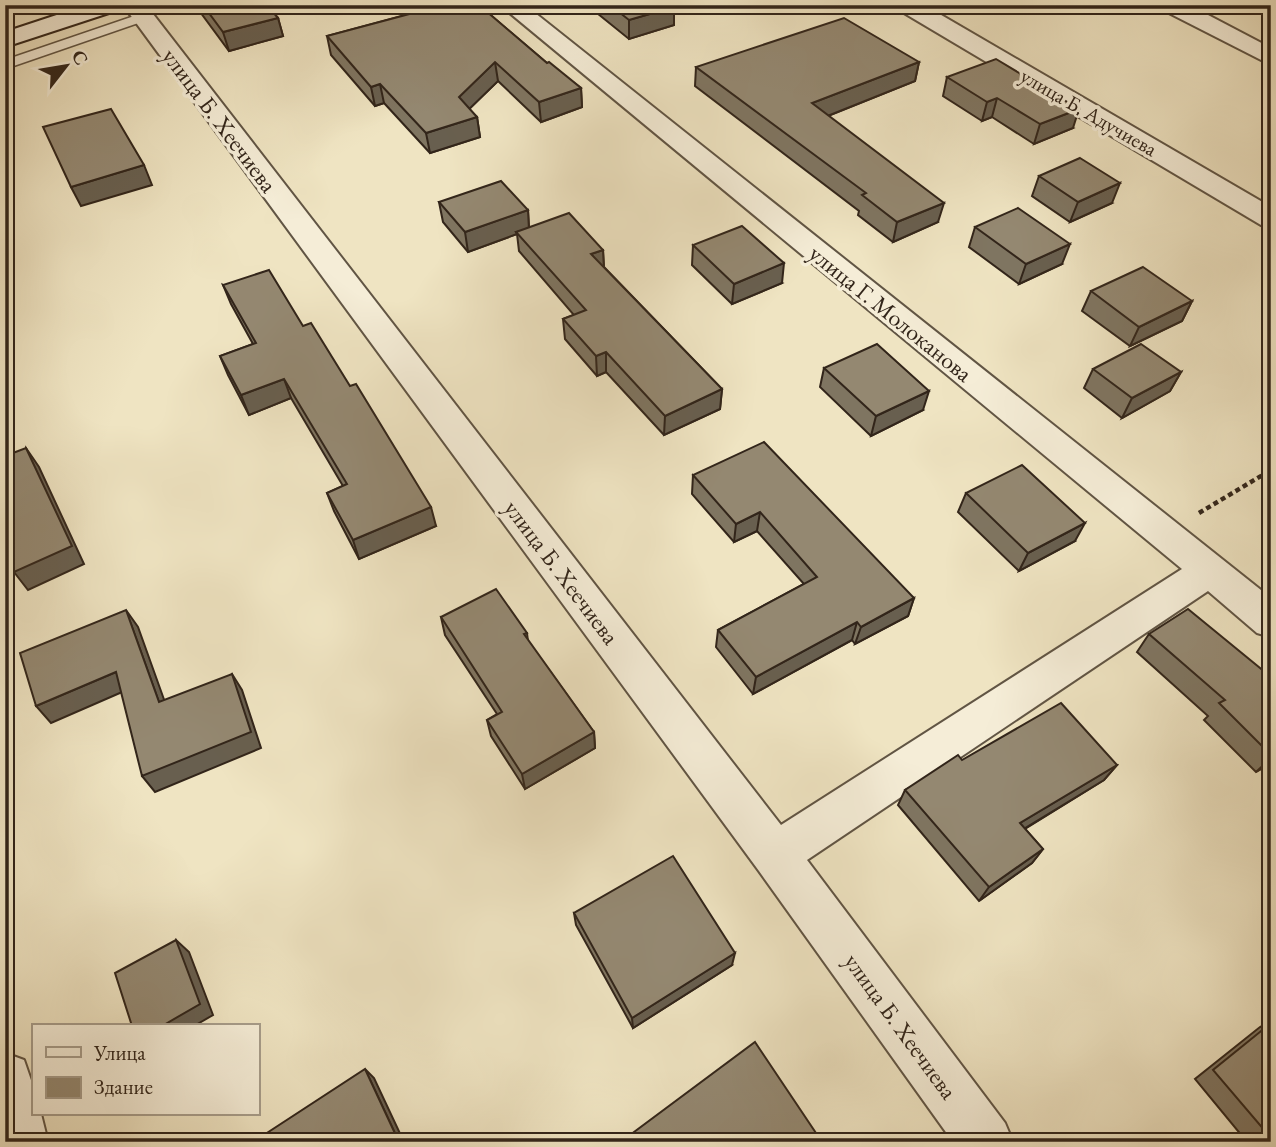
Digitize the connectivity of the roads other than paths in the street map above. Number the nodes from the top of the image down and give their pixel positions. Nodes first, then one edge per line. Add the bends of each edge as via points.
1 (511, 5) edge
2 (907, 5) edge
3 (1171, 5) edge
4 (129, 9) edge
5 (5, 40) edge
6 (1271, 58) edge
7 (5, 65) edge
8 (1271, 219) edge
9 (1210, 570) junction
10 (1271, 621) edge
11 (775, 855) junction
12 (5, 1079) edge
13 (21, 1142) edge
14 (986, 1142) edge

1 - 9 street, улица Г. Молоканова
2 - 8 street, улица Б. Адучиева
3 - 6 street
4 - 5 street
4 - 7 lane
4 - 11 street, улица Б. Хеечиева
9 - 10 street, улица Г. Молоканова
9 - 11 street
11 - 14 street, улица Б. Хеечиева
12 - 13 street

